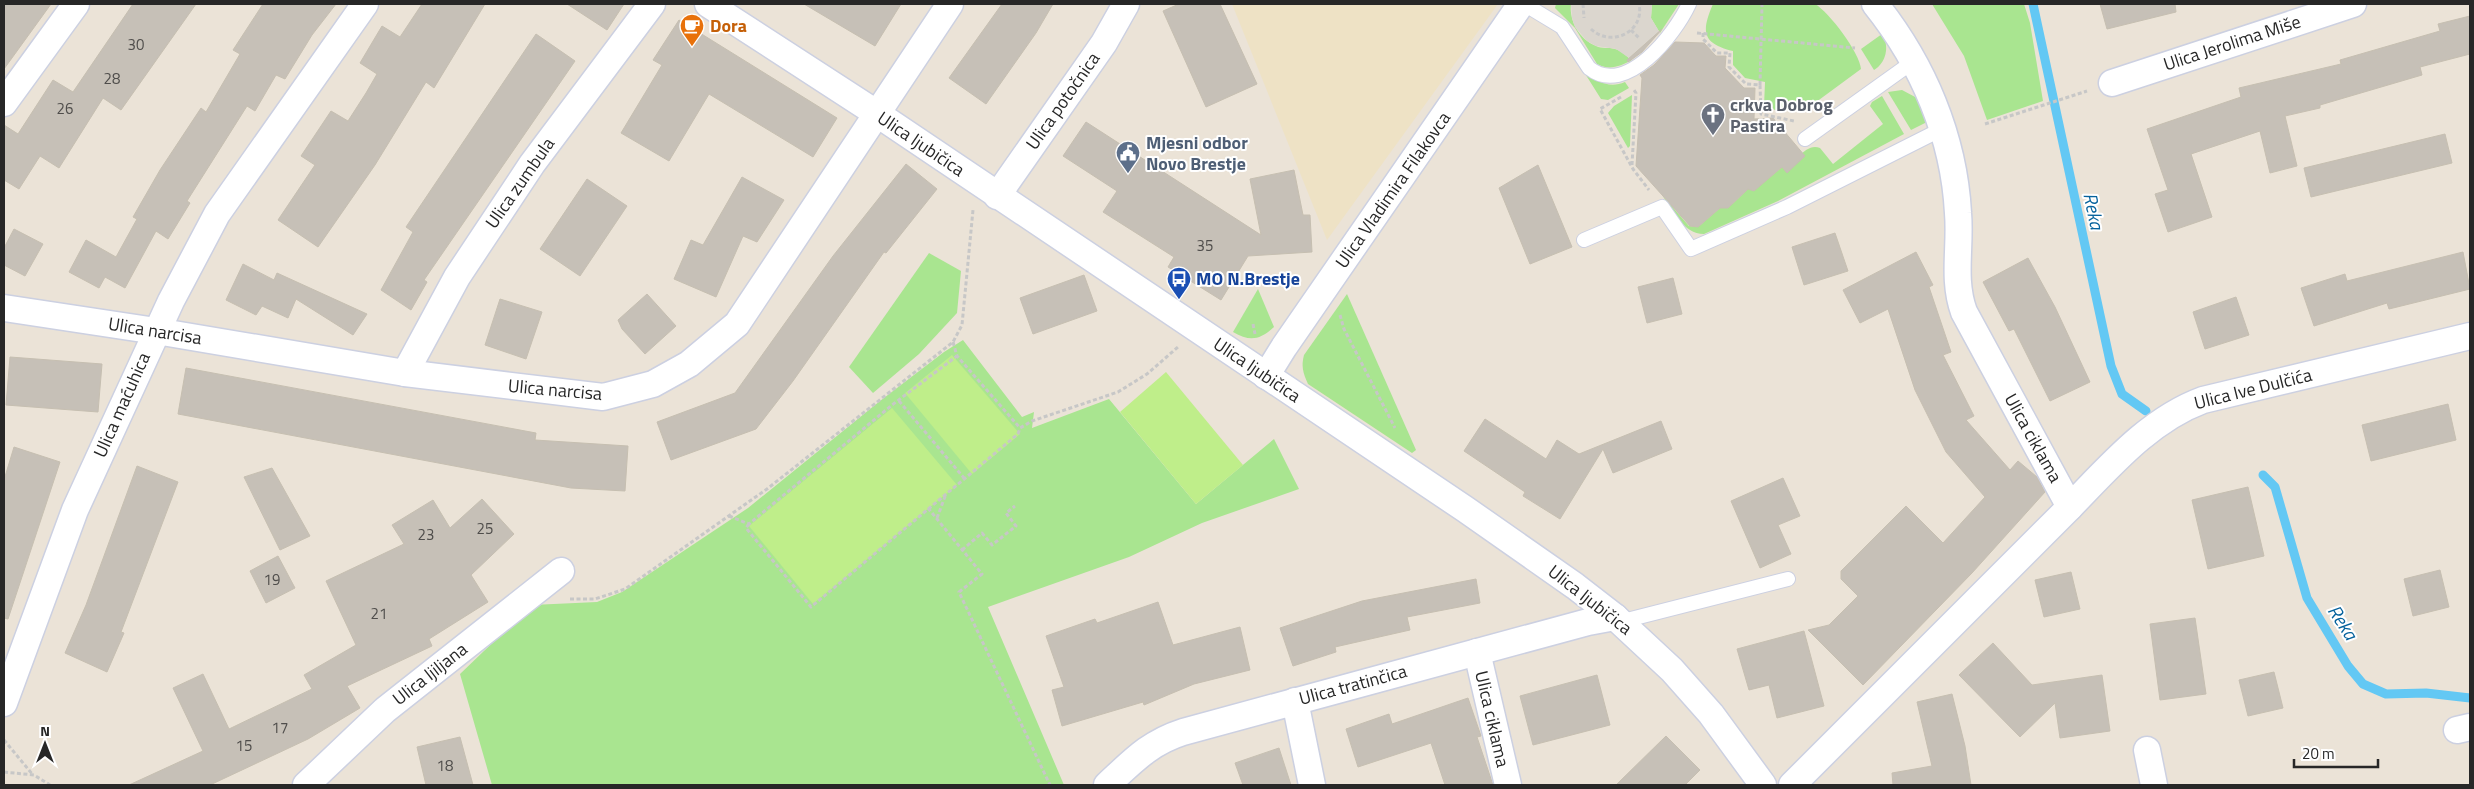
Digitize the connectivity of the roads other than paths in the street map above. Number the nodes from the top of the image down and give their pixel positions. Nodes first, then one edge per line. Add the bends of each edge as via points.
1 (76, 4) edge
2 (365, 4) edge
3 (652, 4) edge
4 (708, 4) edge
5 (950, 4) edge
6 (1126, 4) edge
7 (1523, 4) edge
8 (1690, 4) edge
9 (1875, 4) edge
10 (2353, 4) edge
11 (1914, 61) junction
12 (2112, 83) dead end
13 (4, 103) edge
14 (876, 113) junction
15 (1942, 129) junction
16 (1805, 139) dead end
17 (991, 192) junction
18 (1584, 240) dead end
19 (4, 308) edge
20 (156, 331) junction
21 (2470, 336) edge
22 (405, 374) junction
23 (1266, 376) junction
24 (2070, 507) junction
25 (561, 571) dead end
26 (1788, 579) dead end
27 (1617, 619) junction
28 (1477, 652) junction
29 (1295, 701) junction
30 (4, 703) edge
31 (2147, 750) dead end
32 (306, 785) edge
33 (1107, 785) edge
34 (1312, 785) edge
35 (1508, 785) edge
36 (1763, 785) edge
37 (1792, 785) edge
38 (2154, 785) edge

1 - 13 street
2 - 20 street, Ulica maćuhica via 217,214
3 - 22 street, Ulica zumbula via 526,172 457,277
4 - 14 street, Ulica ljubičica
5 - 14 street, Ulica narcisa
6 - 17 street, Ulica potočnica via 1104,43
7 - 8 lane via 1562,27 1589,68 1612,77 1631,71 1674,31
7 - 23 street, Ulica Vladimira Filakovca
9 - 11 street, Ulica ciklama
10 - 12 street, Ulica Jerolima Miše
11 - 15 street, Ulica ciklama
11 - 16 lane
14 - 17 street, Ulica ljubičica
14 - 22 street, Ulica narcisa via 737,324 689,364 653,384 603,397
15 - 18 lane via 1787,207 1692,249 1662,207
15 - 24 street, Ulica ciklama via 1957,195 1956,276 1960,300
17 - 23 street, Ulica ljubičica
19 - 20 street, Ulica narcisa
20 - 22 street, Ulica narcisa
20 - 30 street, Ulica maćuhica via 75,510
21 - 24 street, Ulica Ive Dulčića via 2187,406 2145,434
23 - 27 street, Ulica ljubičica via 1482,520
24 - 37 street
25 - 32 street, Ulica ljiljana via 385,710
26 - 27 lane
27 - 28 street, Ulica tratinčica via 1588,622
27 - 36 street, Ulica ljubičica via 1692,692
28 - 29 street, Ulica tratinčica
28 - 35 street, Ulica ciklama
29 - 33 street, Ulica tratinčica via 1162,739
29 - 34 street
31 - 38 street

